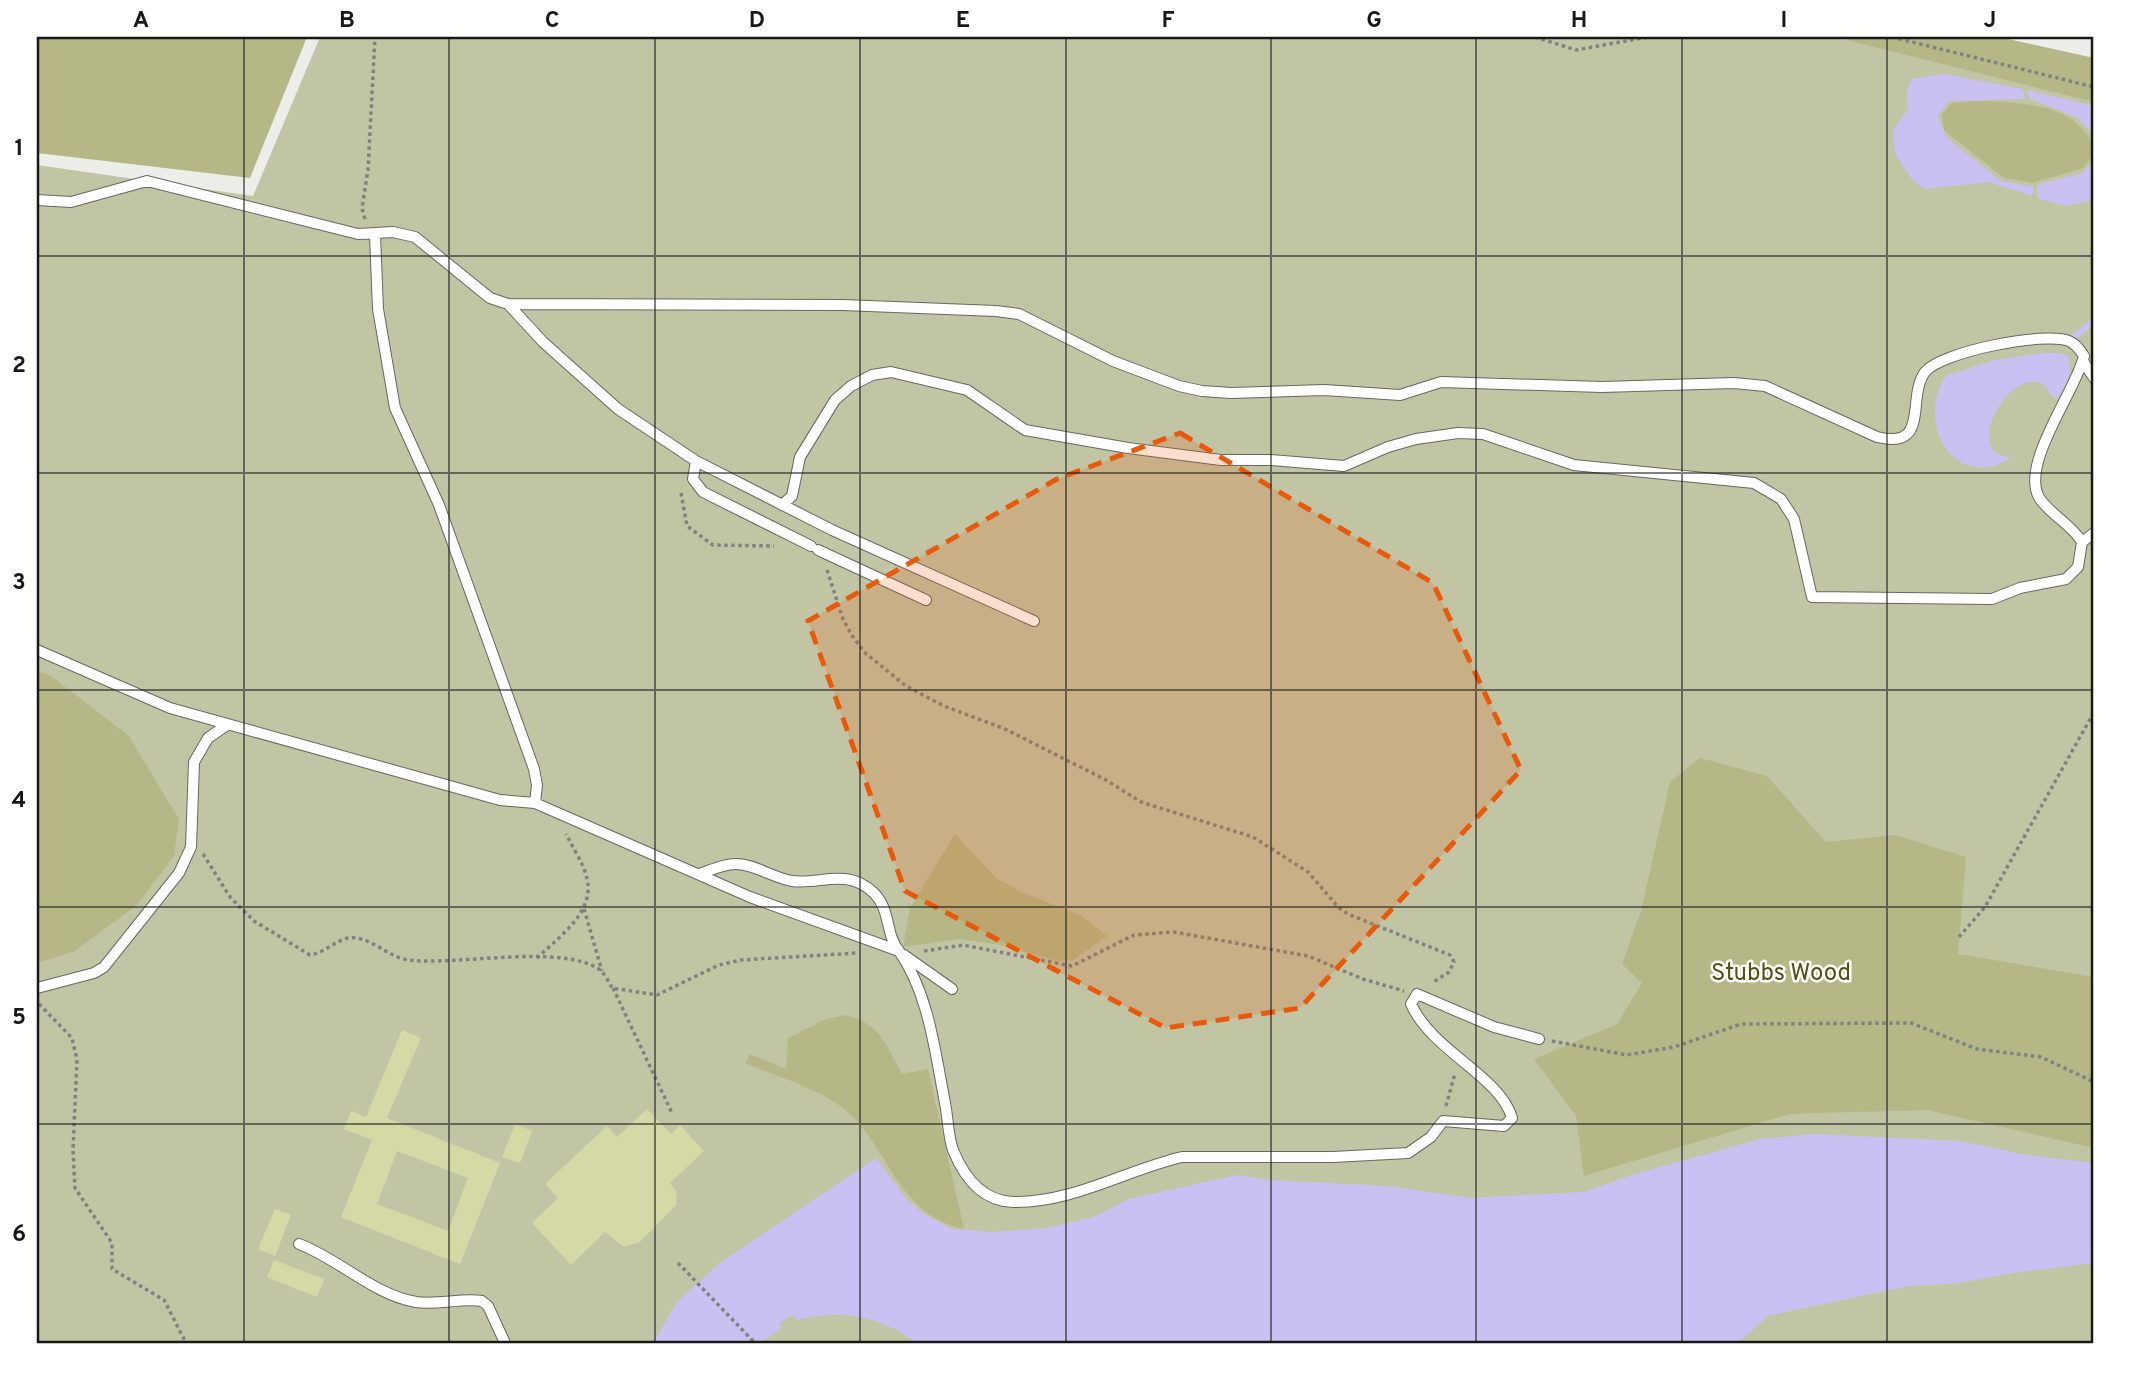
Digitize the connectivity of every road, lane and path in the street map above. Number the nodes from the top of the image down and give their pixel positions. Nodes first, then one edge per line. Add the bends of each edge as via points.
1 (375, 37) edge
2 (1535, 37) edge
3 (1648, 37) edge
4 (1892, 37) edge
5 (2094, 87) edge
6 (37, 200) edge
7 (372, 235) junction
8 (508, 304) junction
9 (2083, 361) junction
10 (2094, 378) edge
11 (696, 461) junction
12 (681, 493) dead end
13 (782, 505) junction
14 (2094, 533) edge
15 (2082, 542) junction
16 (814, 548) junction
17 (926, 600) dead end
18 (1034, 621) dead end
19 (37, 650) edge
20 (2094, 712) edge
21 (228, 725) junction
22 (535, 803) junction
23 (555, 811) junction
24 (191, 847) junction
25 (700, 874) junction
26 (584, 908) junction
27 (1959, 937) dead end
28 (899, 951) junction
29 (864, 953) dead end
30 (537, 958) junction
31 (602, 971) junction
32 (37, 988) edge
33 (612, 988) junction
34 (951, 989) dead end
35 (1417, 993) junction
36 (37, 1002) edge
37 (1539, 1039) joint
38 (1458, 1060) junction
39 (2094, 1082) edge
40 (672, 1113) dead end
41 (1443, 1121) junction
42 (299, 1244) dead end
43 (678, 1263) dead end
44 (186, 1343) edge
45 (505, 1343) edge
46 (755, 1343) edge

1 - 7 path via 362,208
2 - 3 path via 1576,50
4 - 5 path
6 - 7 lane via 71,202 147,181
7 - 8 lane via 394,232 415,237 490,298
7 - 22 lane via 378,309 395,408 439,505 534,769
8 - 9 lane via 843,305 996,311 1044,324 1113,361 1179,386 1231,393 1324,390 1400,396 1451,382 1765,386 1877,437 1895,440 1915,422 1925,372 1943,359 2022,341 2056,339 2075,345
8 - 11 lane via 552,351 618,409
9 - 10 lane
9 - 15 lane via 2039,458 2035,481 2040,499
11 - 13 lane
11 - 16 lane via 693,480 703,492
12 - 16 path via 687,526 713,545
13 - 15 lane via 792,496 800,457 835,400 872,374 891,372 967,390 1025,430 1128,449 1222,460 1344,466 1416,439 1483,433 1574,465 1754,484 1781,499 1794,519 1812,597 1992,599 2066,579 2078,567
13 - 18 lane
14 - 15 lane
16 - 17 lane
16 - 35 path via 851,634 864,652 906,686 1005,729 1141,802 1253,837 1308,872 1348,914 1450,955 1454,962 1449,972
19 - 21 lane via 170,708
20 - 27 path via 1985,908
21 - 22 lane via 500,800
21 - 24 lane via 208,738 194,762
22 - 23 lane
23 - 25 lane
23 - 26 path via 587,878
24 - 30 path via 206,855 230,897 254,921 310,955 347,938 408,960
24 - 32 lane via 179,873 103,967
25 - 28 lane
25 - 28 lane via 734,863 792,881 828,876 867,887 888,915 892,942
26 - 30 path
26 - 31 path
28 - 34 lane
28 - 35 path via 963,945 1072,966 1134,935 1174,932 1308,956 1372,982
28 - 41 lane via 925,1009 953,1148 973,1184 987,1197 1015,1202 1061,1196 1109,1184 1158,1163 1200,1154 1333,1157 1408,1153 1431,1137
29 - 33 path via 741,960 719,965 657,995
30 - 31 path via 582,961
31 - 33 path
33 - 40 path
35 - 37 lane via 1494,1027
35 - 38 lane via 1411,1000 1413,1009
36 - 44 path via 72,1038 77,1060 75,1188 112,1243 112,1269 164,1300
37 - 39 path via 1627,1055 1674,1047 1741,1024 1911,1023 1977,1049 2041,1057
38 - 41 path
38 - 41 lane via 1507,1102 1513,1118 1504,1126
42 - 45 lane via 416,1302 482,1301
43 - 46 path

